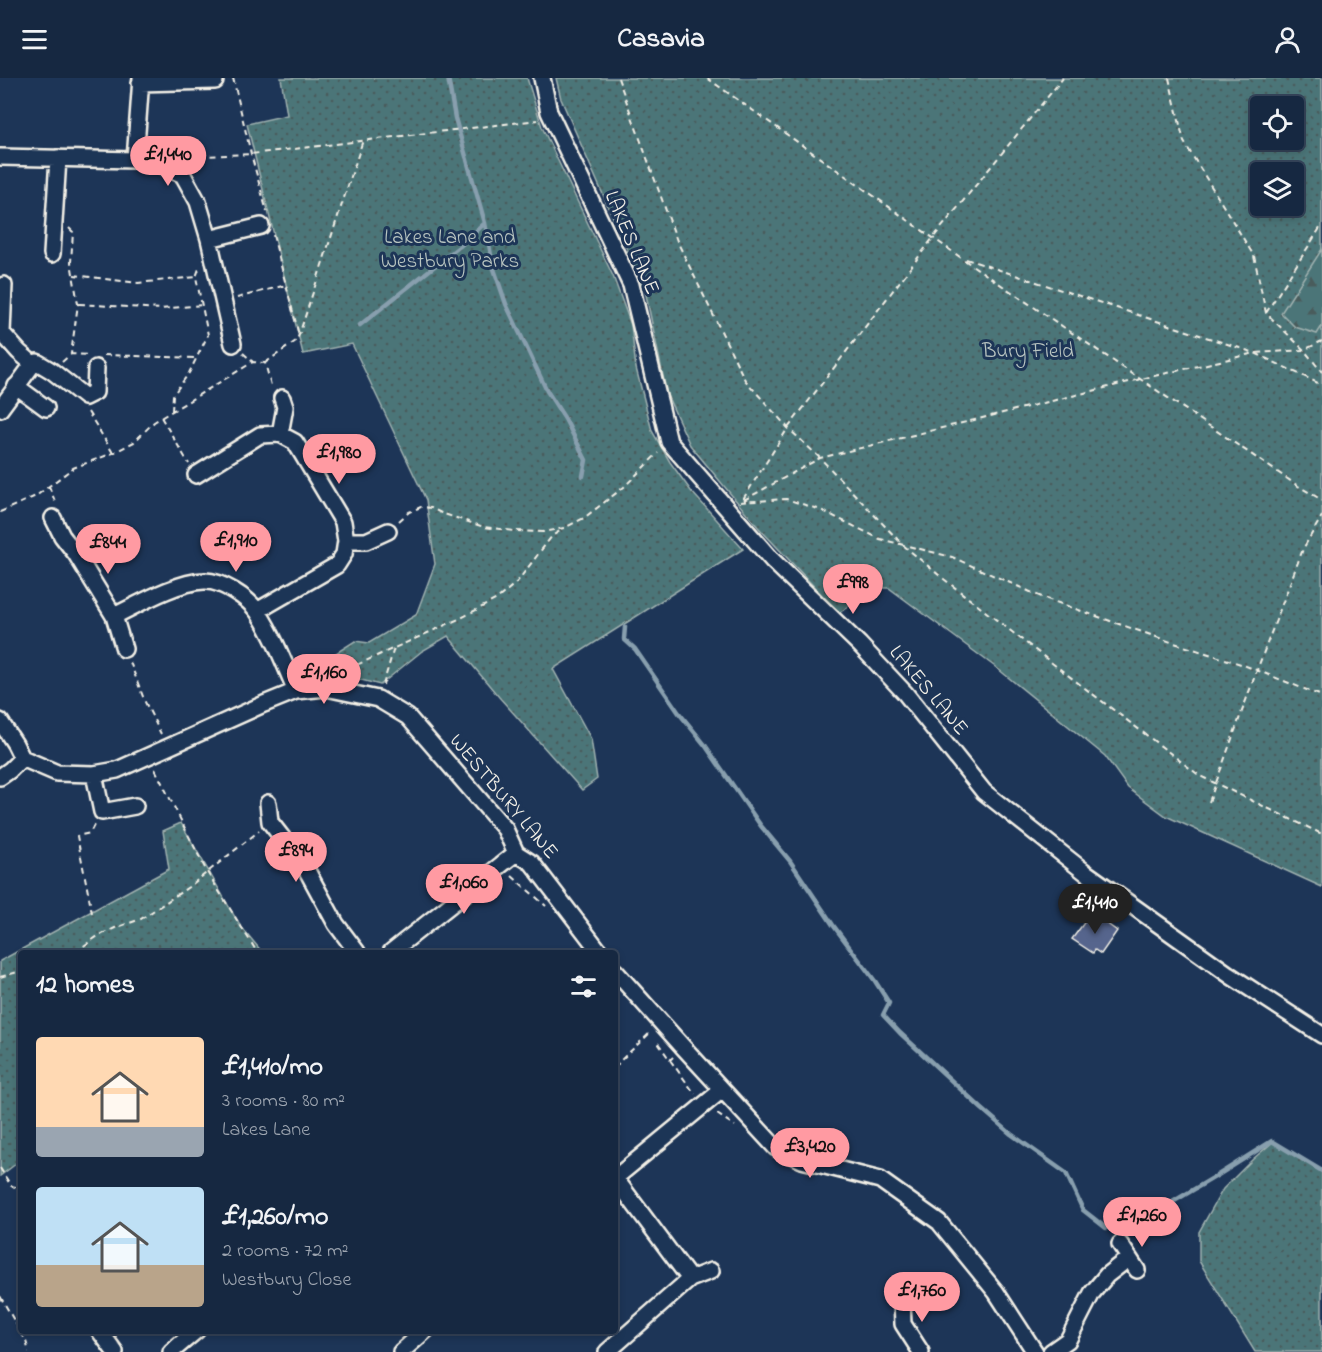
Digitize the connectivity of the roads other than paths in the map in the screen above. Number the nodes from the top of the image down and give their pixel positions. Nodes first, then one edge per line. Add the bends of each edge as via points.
1 (542, 78) edge
2 (141, 80) edge
3 (214, 81) dead end
4 (0, 157) edge
5 (58, 158) junction
6 (135, 160) junction
7 (267, 225) road end
8 (209, 239) junction
9 (52, 254) dead end
10 (4, 285) dead end
11 (232, 344) road end
12 (98, 359) road end
13 (33, 364) junction
14 (16, 386) junction
15 (282, 398) road end
16 (46, 408) dead end
17 (0, 409) edge
18 (280, 434) junction
19 (196, 475) road end
20 (52, 518) road end
21 (388, 531) road end
22 (346, 541) junction
23 (257, 611) junction
24 (114, 616) junction
25 (124, 649) road end
26 (296, 691) junction
27 (0, 721) edge
28 (22, 758) junction
29 (94, 774) junction
30 (0, 777) edge
31 (268, 803) dead end
32 (135, 806) dead end
33 (516, 853) junction
34 (356, 950) edge
35 (394, 950) edge
36 (598, 950) edge
37 (618, 974) edge
38 (1322, 1035) edge
39 (722, 1090) junction
40 (618, 1176) edge
41 (618, 1182) edge
42 (1120, 1244) dead end
43 (711, 1271) dead end
44 (690, 1279) junction
45 (902, 1300) dead end
46 (102, 1334) edge
47 (192, 1334) edge
48 (421, 1334) edge
49 (115, 1352) edge
50 (171, 1352) edge
51 (401, 1352) edge
52 (607, 1352) edge
53 (921, 1352) edge
54 (1035, 1352) edge
55 (1051, 1352) edge

1 - 38 street, LAKES LANE via 549,112 631,285 669,442 772,560 905,693 984,792 1085,872
2 - 3 street
2 - 6 street
4 - 5 street
5 - 6 street
5 - 9 street
6 - 8 street via 183,175 198,202
7 - 8 street
8 - 11 street
10 - 13 street via 2,333
12 - 13 street via 95,392 85,397 52,371 37,362
13 - 14 street
14 - 16 street
14 - 17 street
15 - 18 street via 285,407
18 - 19 street via 260,435
18 - 22 street via 295,442 343,522
20 - 24 street
21 - 22 street via 366,541
22 - 23 street via 345,554 337,565
23 - 24 street via 231,589 205,581 172,588
23 - 26 street
24 - 25 street
26 - 29 street, WESTBURY LANE via 117,770
26 - 33 street, WESTBURY LANE via 326,688 378,699 408,717 505,829
27 - 28 street
28 - 29 street, WESTBURY LANE via 57,773
28 - 30 street
29 - 32 street via 102,812
31 - 34 street via 270,822 305,867 336,924
33 - 35 street
33 - 36 street, WESTBURY LANE via 532,864
37 - 39 street
39 - 40 street
39 - 54 street via 776,1148 802,1160 880,1179 939,1222 996,1292
41 - 44 street
42 - 55 street via 1133,1264 1107,1275 1092,1293 1068,1340
43 - 44 street
44 - 52 street
45 - 53 street via 903,1324
46 - 49 street
47 - 50 street
48 - 51 street

